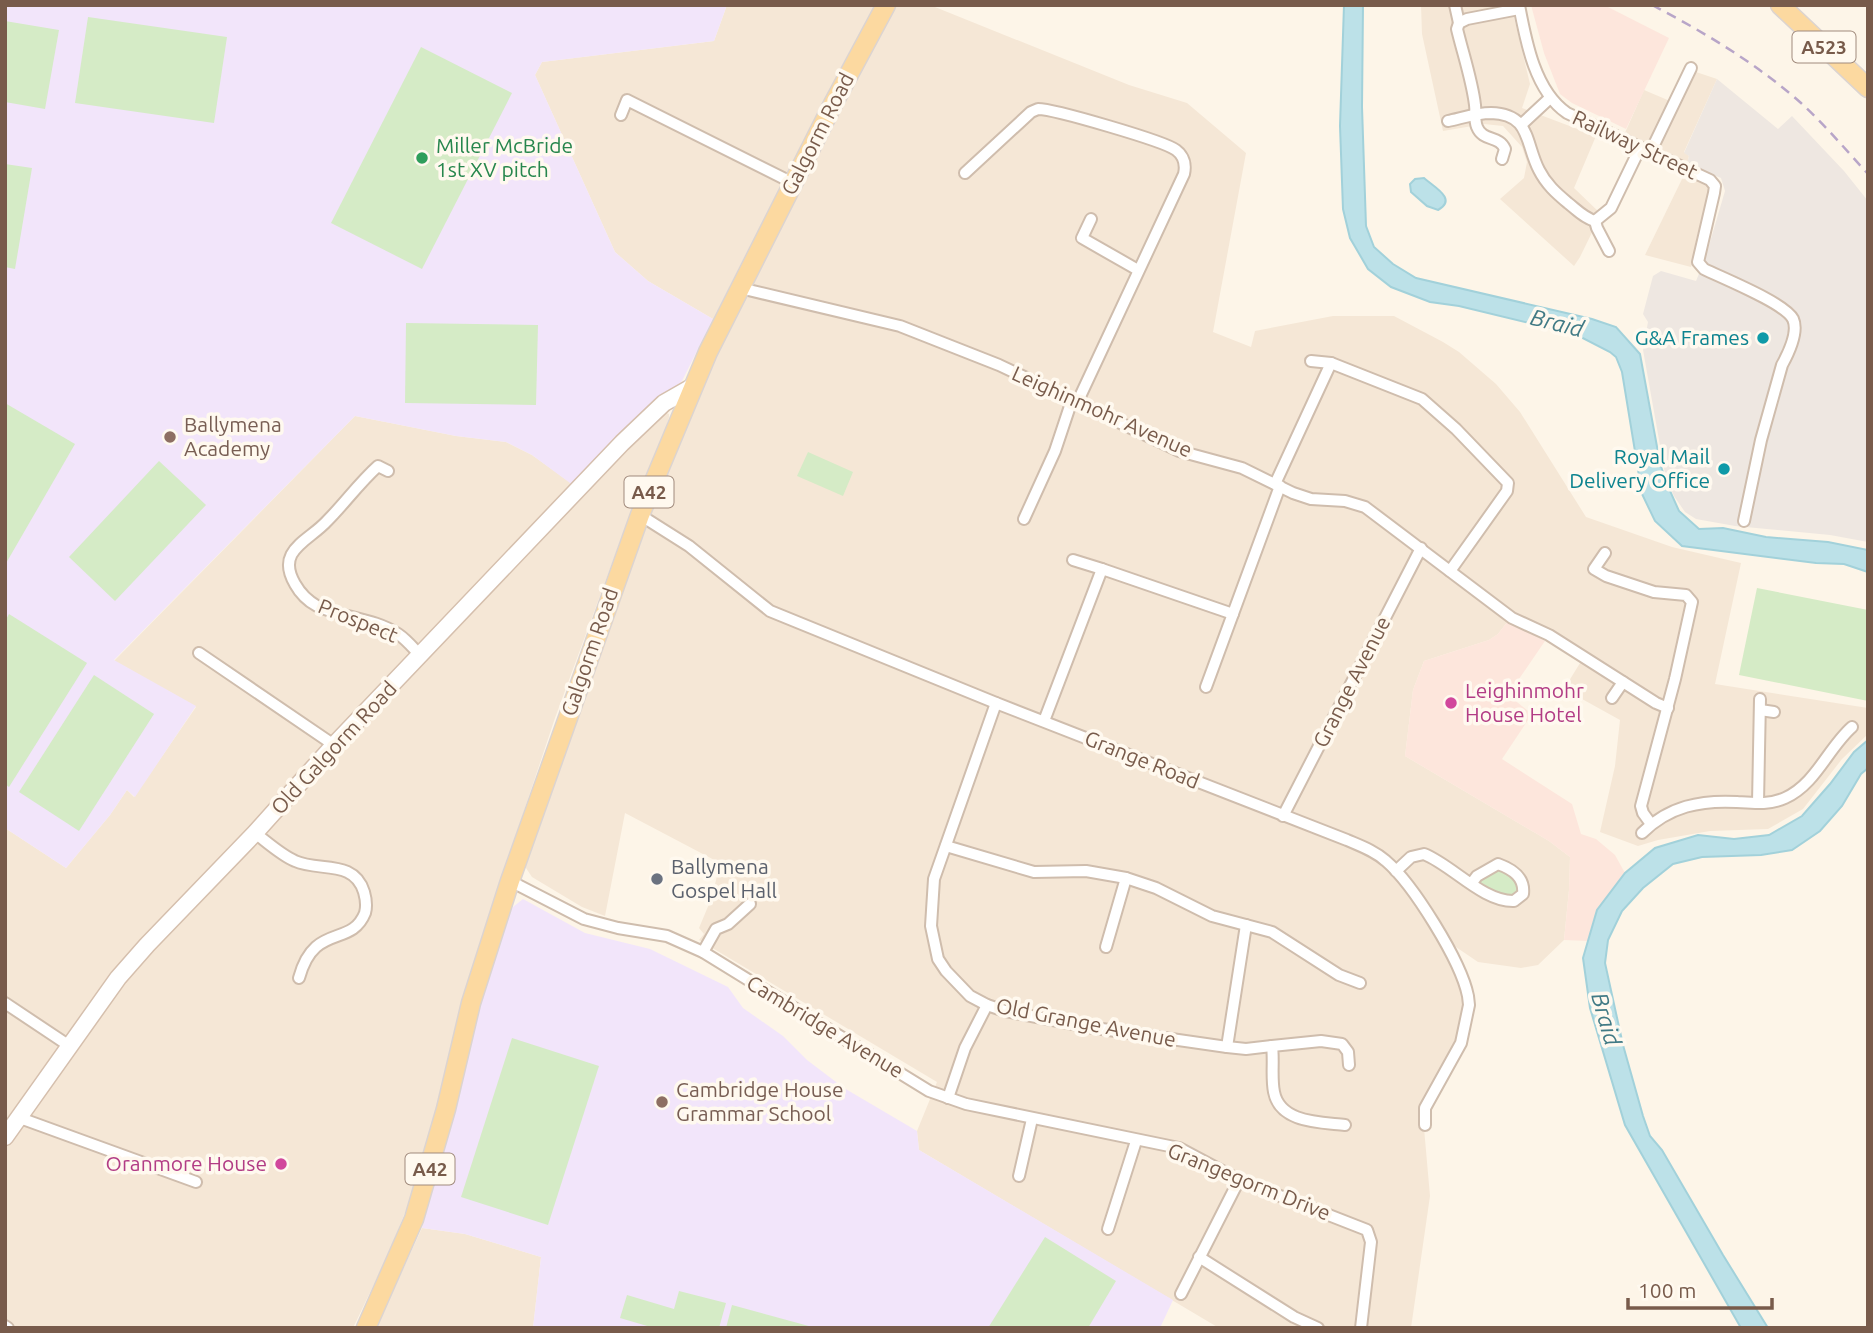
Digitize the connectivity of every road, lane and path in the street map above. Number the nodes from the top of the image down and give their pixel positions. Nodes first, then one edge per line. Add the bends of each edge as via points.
1 (886, 5) edge
2 (1455, 5) edge
3 (1780, 5) edge
4 (1519, 7) edge
5 (1459, 23) junction
6 (1691, 68) dead end
7 (1868, 88) edge
8 (1550, 98) junction
9 (621, 115) dead end
10 (1475, 115) junction
11 (1448, 121) dead end
12 (1522, 124) junction
13 (1645, 151) junction
14 (1502, 159) dead end
15 (965, 173) dead end
16 (793, 183) junction
17 (1091, 219) dead end
18 (1595, 221) junction
19 (1609, 251) dead end
20 (1138, 270) junction
21 (740, 288) junction
22 (1311, 361) dead end
23 (1331, 363) junction
24 (692, 387) junction
25 (1074, 402) junction
26 (388, 471) dead end
27 (1278, 485) junction
28 (640, 515) junction
29 (1024, 519) dead end
30 (1744, 520) dead end
31 (1421, 548) junction
32 (1605, 553) dead end
33 (1073, 560) dead end
34 (1102, 569) junction
35 (1450, 571) junction
36 (1233, 614) junction
37 (200, 653) dead end
38 (421, 656) junction
39 (1623, 682) junction
40 (1206, 687) dead end
41 (1612, 698) dead end
42 (996, 703) junction
43 (1668, 708) junction
44 (1774, 712) dead end
45 (1044, 721) junction
46 (1852, 727) dead end
47 (1828, 730) dead end
48 (1838, 739) junction
49 (334, 745) junction
50 (1758, 803) junction
51 (1283, 816) junction
52 (1651, 824) junction
53 (255, 833) junction
54 (1642, 833) dead end
55 (946, 846) junction
56 (1396, 871) junction
57 (1126, 878) junction
58 (510, 881) junction
59 (1471, 884) junction
60 (750, 904) dead end
61 (1246, 925) junction
62 (1106, 947) dead end
63 (703, 952) junction
64 (299, 978) dead end
65 (1360, 983) dead end
66 (5, 1003) edge
67 (987, 1005) junction
68 (71, 1046) junction
69 (1272, 1046) junction
70 (1227, 1048) junction
71 (1349, 1065) dead end
72 (948, 1098) junction
73 (20, 1118) junction
74 (1032, 1119) junction
75 (1345, 1125) dead end
76 (1426, 1125) dead end
77 (5, 1137) edge
78 (1136, 1141) junction
79 (1019, 1177) dead end
80 (1239, 1180) junction
81 (196, 1182) dead end
82 (1108, 1230) dead end
83 (1199, 1258) junction
84 (1181, 1294) dead end
85 (366, 1328) edge
86 (1318, 1328) edge
87 (1361, 1328) edge

1 - 16 main road, Galgorm Road / A42
2 - 5 street
3 - 7 main road, A523
4 - 5 street
4 - 8 street, Railway Street via 1533,64
5 - 10 street
6 - 13 street
8 - 12 street
8 - 13 street, Railway Street via 1567,113
9 - 16 street via 627,100
10 - 11 street
10 - 12 street via 1504,114
10 - 14 street via 1484,136 1503,143
12 - 18 street via 1544,180
13 - 18 street via 1611,208
13 - 30 street, Railway Street via 1715,186 1698,257 1700,266 1779,306 1794,320
15 - 20 street via 1038,109 1175,149 1185,164 1184,174
16 - 21 main road, Galgorm Road / A42
17 - 20 street via 1082,238
18 - 19 street
20 - 25 street
21 - 24 main road, Galgorm Road / A42
21 - 25 street, Leighinmohr Avenue via 900,326 966,351
22 - 23 street
23 - 27 street
23 - 35 street via 1422,399 1506,479 1507,491
24 - 28 main road, Galgorm Road / A42
24 - 38 street, Old Galgorm Road via 664,403 622,443
25 - 27 street, Leighinmohr Avenue via 1179,452 1242,468
25 - 29 street
26 - 38 street, Prospect via 378,467 326,523 295,547 290,570 296,587 312,603 390,630
27 - 31 street, Leighinmohr Avenue via 1311,499 1365,507
27 - 36 street
28 - 42 street, Grange Road via 689,546 770,611
28 - 58 main road, Galgorm Road / A42
31 - 35 street, Leighinmohr Avenue
31 - 51 street, Grange Avenue
32 - 43 street via 1594,569 1606,576 1691,599
33 - 34 street
34 - 36 street
34 - 45 street
35 - 39 street, Leighinmohr Avenue via 1512,618 1549,635
36 - 40 street
37 - 49 street
38 - 49 street, Old Galgorm Road
39 - 41 street
39 - 43 street, Leighinmohr Avenue
42 - 45 street, Grange Road
42 - 55 street, Old Grange Avenue
43 - 52 street via 1641,806
44 - 50 street via 1760,704
45 - 51 street, Grange Road
46 - 48 street
47 - 48 street
48 - 50 street via 1811,779 1787,797
49 - 53 street, Old Galgorm Road
50 - 52 street via 1703,802 1679,807
51 - 56 street, Grange Road via 1371,850
52 - 54 street
53 - 64 street via 298,862 347,870 364,890 366,909 360,922 315,946
53 - 68 street, Old Galgorm Road via 118,978
55 - 57 street via 1034,872 1086,871
55 - 67 street, Old Grange Avenue via 930,906 933,943 957,985
56 - 59 street via 1411,857 1424,854
56 - 76 street, Grange Road via 1444,942 1469,1005 1461,1043 1425,1108
57 - 61 street via 1195,909
57 - 62 street
58 - 63 street, Cambridge Avenue via 584,919 667,936
58 - 85 main road, Galgorm Road / A42 via 471,1003 414,1219
59 - 59 street via 1508,901 1519,898 1524,887 1515,872 1498,864
60 - 63 street via 728,925 716,929
61 - 65 street via 1280,936 1339,975
61 - 70 street
63 - 72 street, Cambridge Avenue via 929,1091
66 - 68 street
67 - 70 street, Old Grange Avenue via 1045,1019
67 - 72 street via 965,1048
68 - 73 street, Old Galgorm Road
69 - 70 street, Old Grange Avenue
69 - 71 street, Old Grange Avenue via 1321,1041 1342,1044
69 - 75 street via 1273,1091 1285,1110 1298,1119
72 - 74 street, Grangegorm Drive
73 - 77 street, Old Galgorm Road
73 - 81 street
74 - 78 street, Grangegorm Drive
74 - 79 street
78 - 80 street, Grangegorm Drive via 1179,1148
78 - 82 street
80 - 83 street
80 - 87 street, Grangegorm Drive via 1367,1230 1371,1242
83 - 84 street
83 - 86 street

